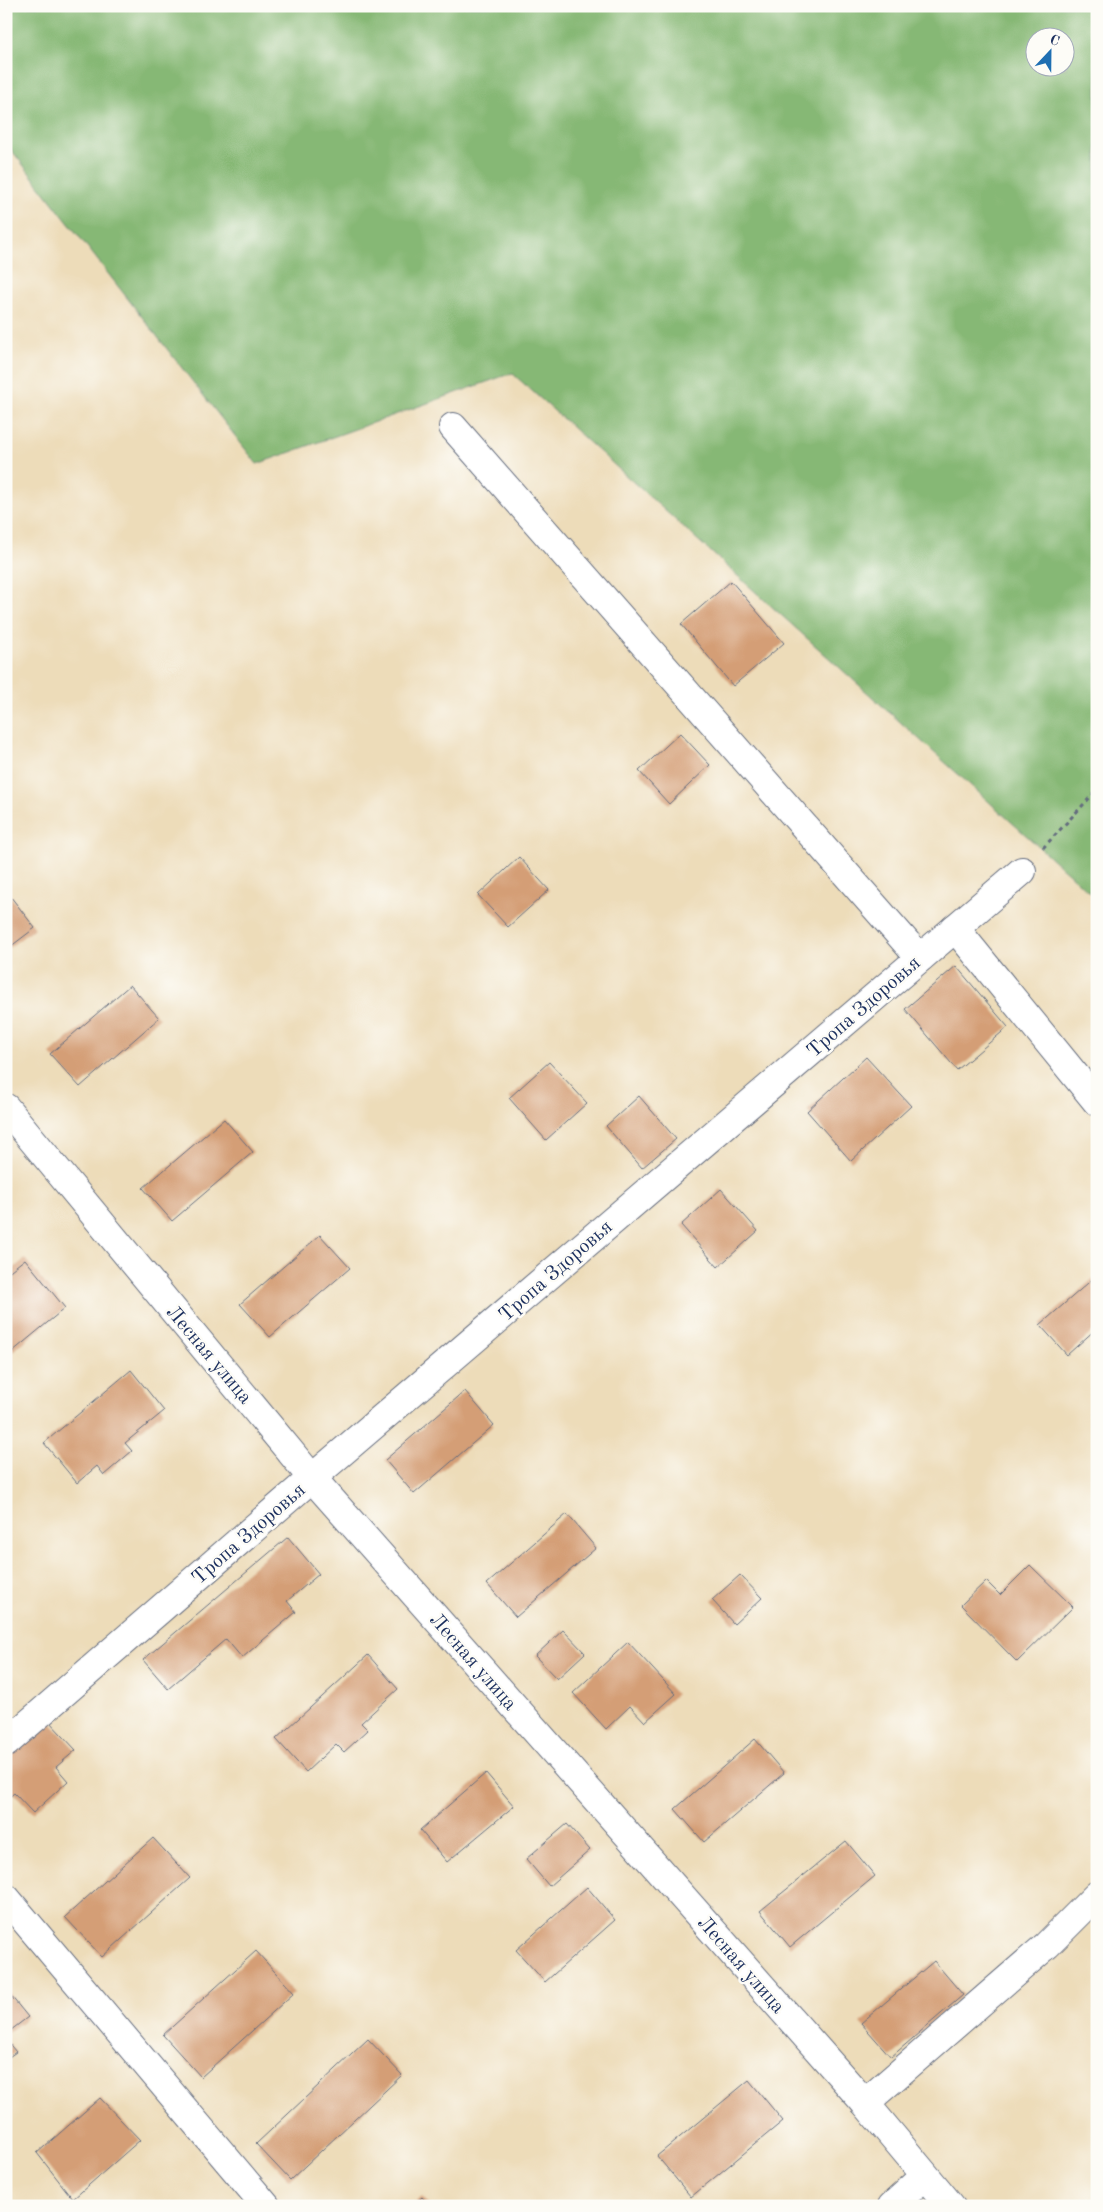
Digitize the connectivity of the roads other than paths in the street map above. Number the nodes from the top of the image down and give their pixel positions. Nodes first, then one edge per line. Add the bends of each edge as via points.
1 (453, 428) dead end
2 (1022, 871) road end
3 (955, 928) junction
4 (920, 958) junction
5 (1097, 1102) edge
6 (6, 1108) edge
7 (312, 1478) junction
8 (6, 1743) edge
9 (1097, 1895) edge
10 (6, 1898) edge
11 (865, 2103) junction
12 (925, 2176) junction
13 (266, 2206) edge
14 (892, 2206) edge
15 (951, 2206) edge

1 - 4 street
2 - 3 street, Тропа Здоровья
3 - 4 street, Тропа Здоровья
3 - 5 street
4 - 7 street, Тропа Здоровья
6 - 7 street, Лесная улица
7 - 8 street, Тропа Здоровья
7 - 11 street, Лесная улица
9 - 11 street via 1048,1945
10 - 13 street
11 - 12 street, Лесная улица
12 - 14 street
12 - 15 street, Лесная улица

